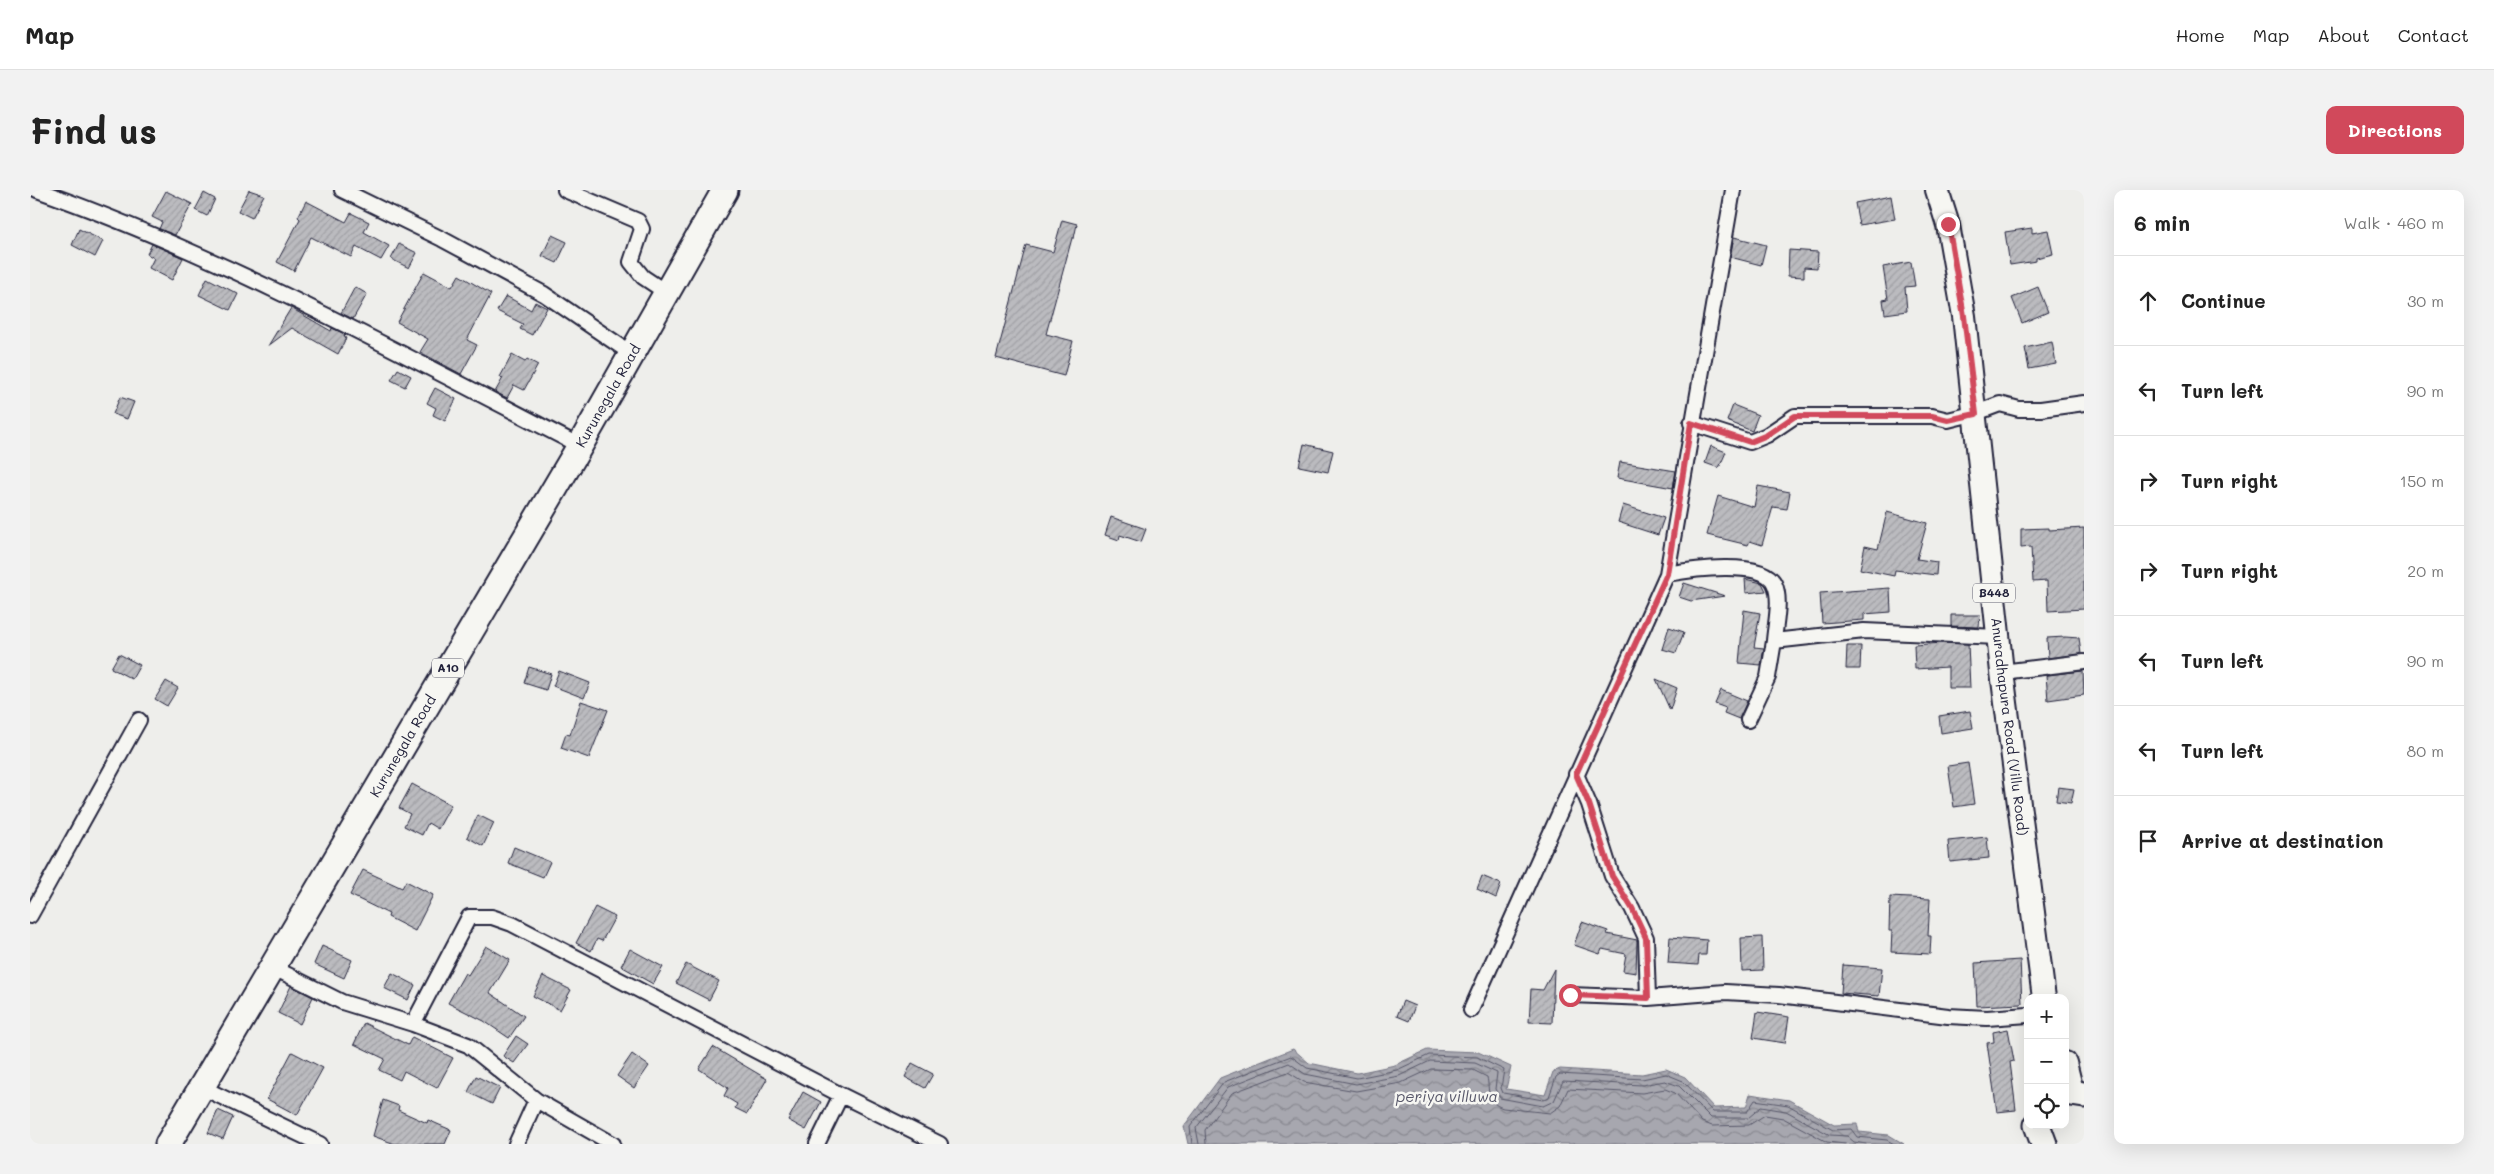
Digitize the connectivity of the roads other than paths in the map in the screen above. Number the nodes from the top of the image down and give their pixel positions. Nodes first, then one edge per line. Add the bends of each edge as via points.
1 (37, 190) edge
2 (342, 190) edge
3 (566, 190) edge
4 (725, 190) edge
5 (1733, 190) edge
6 (1937, 190) edge
7 (666, 293) junction
8 (632, 354) junction
9 (2084, 403) edge
10 (1976, 414) junction
11 (1691, 423) junction
12 (580, 446) junction
13 (1667, 574) junction
14 (1998, 637) junction
15 (1774, 641) junction
16 (2084, 662) edge
17 (2002, 672) junction
18 (139, 720) dead end
19 (1748, 720) dead end
20 (1576, 774) junction
21 (30, 916) edge
22 (272, 968) junction
23 (2043, 994) edge
24 (1570, 995) dead end
25 (1648, 998) junction
26 (1471, 1010) dead end
27 (2024, 1015) edge
28 (413, 1024) junction
29 (2069, 1072) edge
30 (201, 1087) junction
31 (2078, 1093) edge
32 (840, 1096) junction
33 (536, 1100) junction
34 (2038, 1129) edge
35 (168, 1144) edge
36 (320, 1144) edge
37 (516, 1144) edge
38 (613, 1144) edge
39 (816, 1144) edge
40 (940, 1144) edge
41 (2044, 1144) edge

1 - 12 street via 160,237 382,343
2 - 8 street via 544,294
3 - 7 street via 638,221 642,230 631,262 643,277
4 - 7 highway, Kurunegala Road / A10
5 - 11 street
6 - 10 main road, Anuradhapura Road (Villu Road) / B448 via 1948,224
7 - 8 highway, Kurunegala Road / A10
8 - 12 highway, Kurunegala Road / A10
9 - 10 street via 2041,409 2019,409 2000,404
10 - 11 street via 1948,420 1932,416 1795,416 1750,442
10 - 14 main road, Anuradhapura Road (Villu Road) / B448
11 - 13 street
12 - 22 highway, Kurunegala Road / A10
13 - 15 street via 1695,570 1760,571 1774,583 1777,602
13 - 20 street
14 - 15 street via 1864,631
14 - 17 main road, Anuradhapura Road (Villu Road) / B448
15 - 19 street via 1768,677
16 - 17 street
17 - 23 main road, Anuradhapura Road (Villu Road) / B448
18 - 21 street
20 - 25 street via 1612,876 1646,938
20 - 26 street
22 - 28 street via 342,1002
22 - 30 highway, Kurunegala Road / A10
24 - 25 street
25 - 27 street via 1725,992 1779,995 1948,1016
28 - 32 street via 469,917 492,917 512,924
28 - 33 street via 468,1045
29 - 31 main road
30 - 35 highway, Kurunegala Road / A10
30 - 36 street
32 - 39 street
32 - 40 street
33 - 37 street
33 - 38 street
34 - 41 highway

